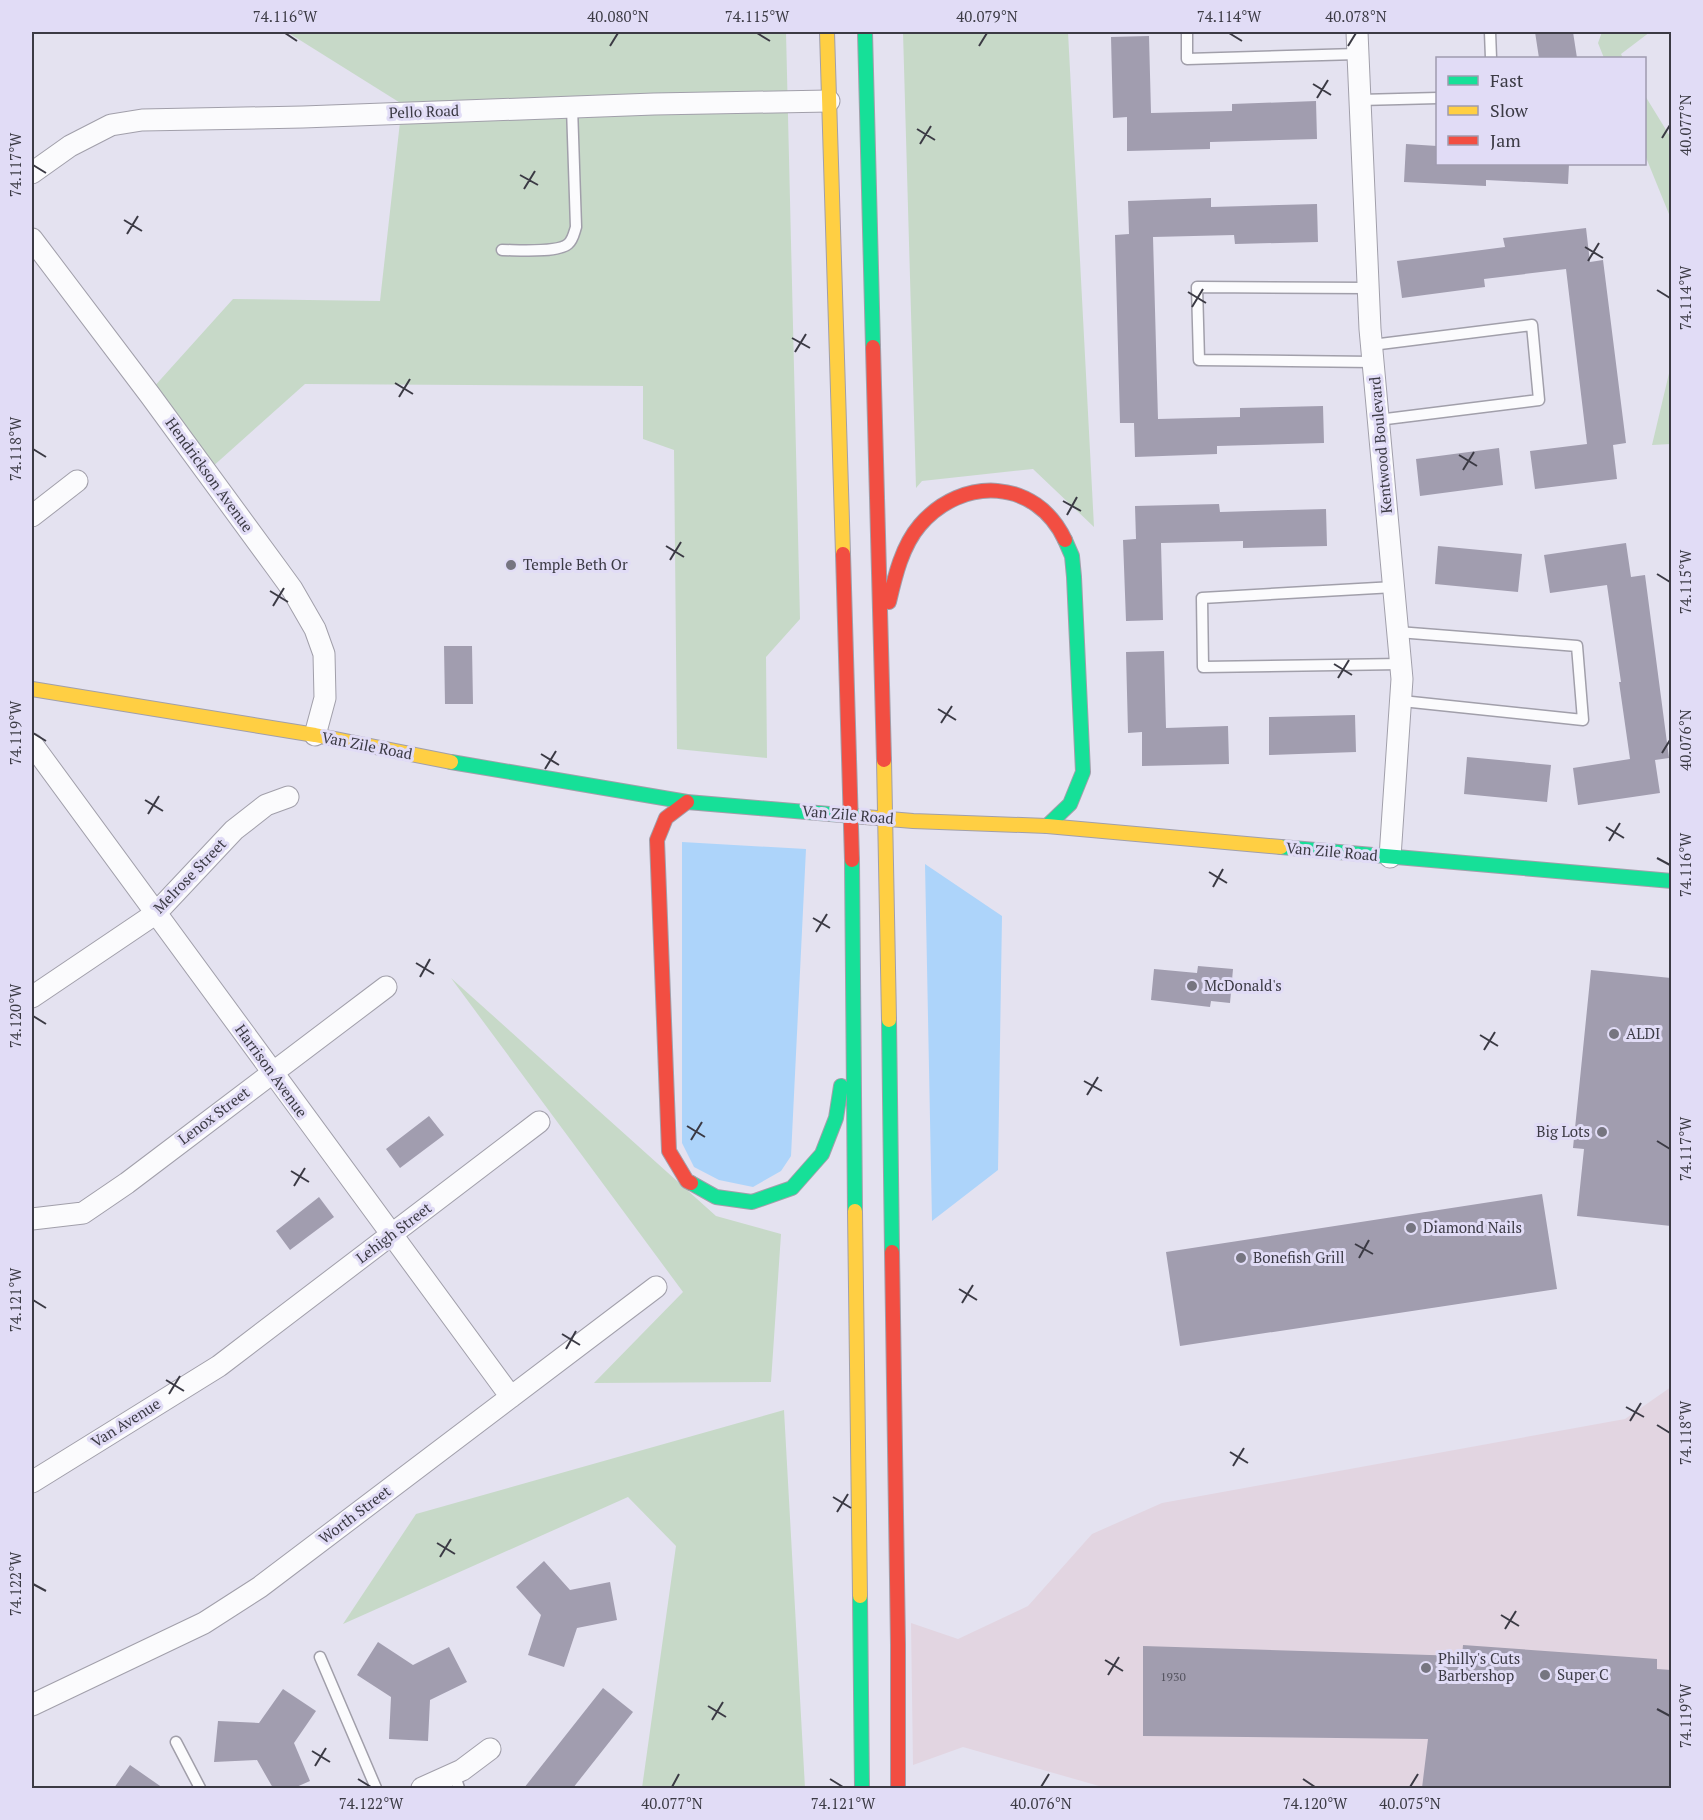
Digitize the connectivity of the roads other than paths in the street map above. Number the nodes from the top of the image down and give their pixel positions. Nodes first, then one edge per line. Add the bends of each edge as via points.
1 (827, 32) edge
2 (865, 32) edge
3 (1187, 32) edge
4 (1357, 32) edge
5 (1490, 32) edge
6 (1358, 54) junction
7 (1491, 57) edge
8 (1436, 98) edge
9 (1360, 100) junction
10 (830, 101) junction
11 (572, 107) junction
12 (32, 173) edge
13 (32, 239) edge
14 (502, 250) dead end
15 (1368, 288) junction
16 (1372, 354) junction
17 (1378, 420) junction
18 (77, 481) dead end
19 (32, 516) edge
20 (1394, 587) junction
21 (1398, 632) junction
22 (881, 639) junction
23 (1401, 664) junction
24 (32, 689) edge
25 (1402, 701) junction
26 (315, 735) junction
27 (32, 744) edge
28 (288, 797) dead end
29 (687, 802) junction
30 (850, 816) junction
31 (886, 819) junction
32 (1047, 826) junction
33 (1390, 857) junction
34 (1671, 880) edge
35 (155, 914) junction
36 (386, 987) dead end
37 (32, 997) edge
38 (853, 1022) junction
39 (272, 1073) junction
40 (539, 1122) dead end
41 (32, 1219) edge
42 (391, 1234) junction
43 (656, 1287) dead end
44 (249, 1343) joint
45 (511, 1397) junction
46 (32, 1482) edge
47 (320, 1658) dead end
48 (32, 1705) edge
49 (176, 1742) dead end
50 (490, 1749) dead end
51 (457, 1781) edge
52 (200, 1788) edge
53 (376, 1788) edge
54 (422, 1788) edge
55 (862, 1788) edge
56 (898, 1788) edge

1 - 10 main road
2 - 22 main road
3 - 6 lane via 1187,59
4 - 6 street, Kentwood Boulevard
5 - 7 lane
6 - 9 street, Kentwood Boulevard
8 - 9 lane
9 - 15 street, Kentwood Boulevard
10 - 11 street, Pello Road
10 - 30 main road
11 - 12 street, Pello Road via 142,120 111,126 70,146
11 - 14 lane via 576,227 573,237 557,249
13 - 26 street, Hendrickson Avenue via 270,558 315,629 324,654 325,698
15 - 16 street, Kentwood Boulevard
15 - 16 lane via 1197,287 1199,360
16 - 17 street, Kentwood Boulevard
16 - 17 lane via 1532,325 1539,400
17 - 20 street, Kentwood Boulevard
18 - 19 street
20 - 21 street, Kentwood Boulevard
20 - 23 lane via 1202,598 1203,667
21 - 23 street, Kentwood Boulevard
21 - 25 lane via 1577,646 1583,720
22 - 31 main road
22 - 32 main road via 899,563 919,526 940,507 972,491 992,490 1018,495 1041,509 1058,526 1071,550 1074,577 1083,772 1070,804
23 - 25 street, Kentwood Boulevard
24 - 26 main road, Van Zile Road
25 - 33 street, Kentwood Boulevard
26 - 29 main road, Van Zile Road
27 - 35 street, Harrison Avenue
28 - 35 street, Melrose Street via 266,805 234,830
29 - 30 main road, Van Zile Road
29 - 38 main road via 666,819 657,840 669,1151 687,1181 716,1197 752,1202 792,1188 822,1154 836,1118
30 - 31 main road, Van Zile Road
30 - 38 main road
31 - 32 main road, Van Zile Road
31 - 56 main road
32 - 33 main road, Van Zile Road
33 - 34 main road, Van Zile Road
35 - 37 street, Melrose Street
35 - 39 street, Harrison Avenue
36 - 39 street, Lenox Street
38 - 55 main road
39 - 41 street, Lenox Street via 83,1213
39 - 42 street, Harrison Avenue
40 - 42 street, Lehigh Street
42 - 44 street, Lehigh Street
42 - 45 street, Harrison Avenue
43 - 45 street, Worth Street
44 - 46 street, Van Avenue via 219,1366
45 - 48 street, Worth Street via 260,1587 204,1623
47 - 53 lane
49 - 52 lane
50 - 51 street
51 - 54 street

